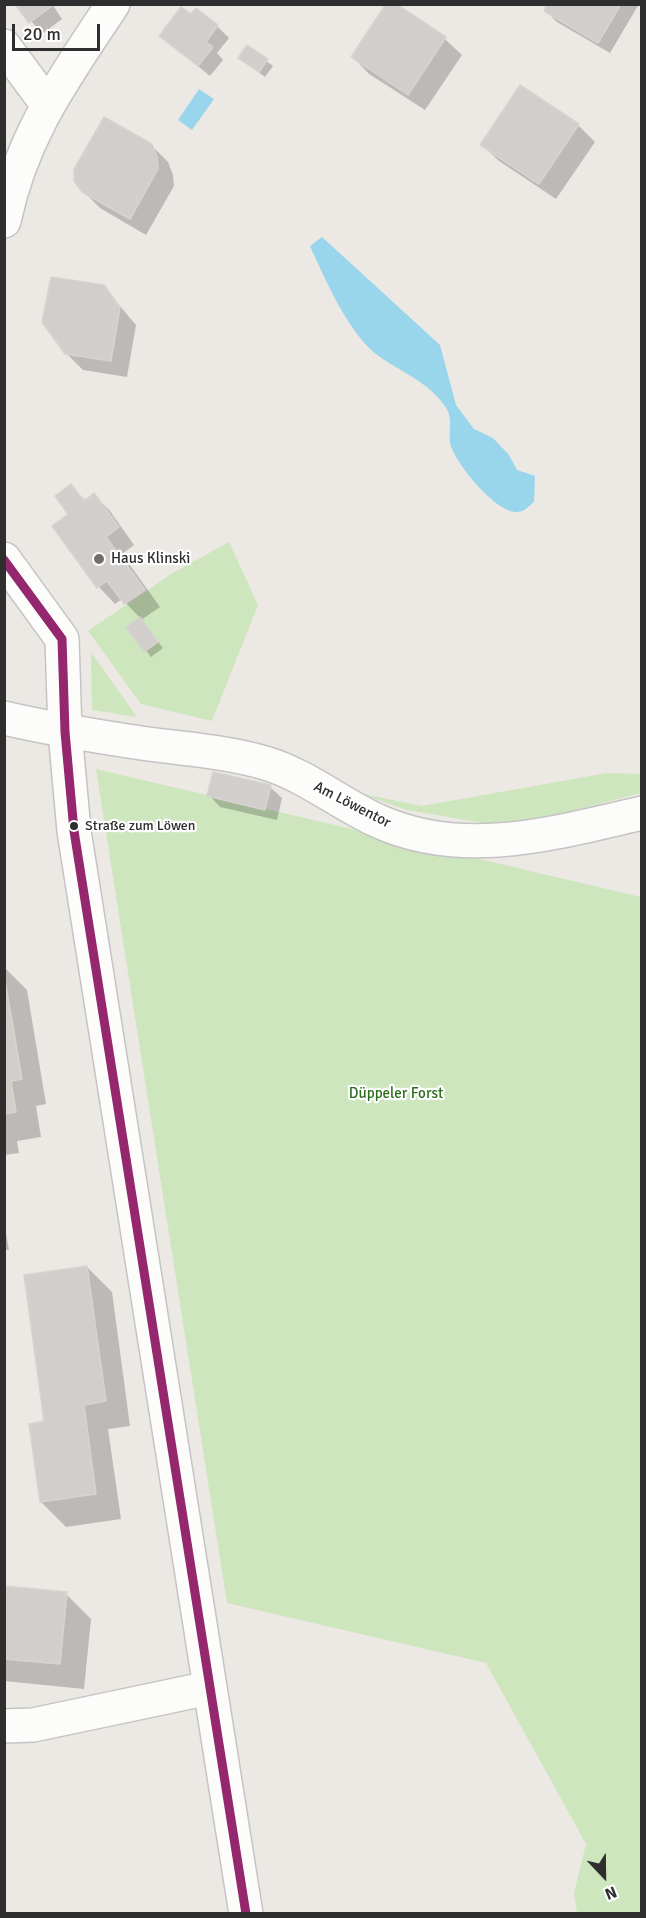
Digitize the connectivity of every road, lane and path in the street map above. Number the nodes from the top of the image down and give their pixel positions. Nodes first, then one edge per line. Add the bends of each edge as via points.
1 (113, 4) edge
2 (4, 46) edge
3 (47, 104) junction
4 (4, 222) edge
5 (4, 560) edge
6 (4, 718) edge
7 (65, 732) junction
8 (642, 813) edge
9 (208, 1688) junction
10 (4, 1726) edge
11 (246, 1914) edge

1 - 3 street
2 - 3 street
3 - 4 street via 11,188
5 - 7 street via 62,639
6 - 7 street, Am Löwentor
7 - 8 street, Am Löwentor via 264,763 288,771 380,822 462,841 504,842 539,837
7 - 9 street via 74,831
9 - 10 street via 33,1725
9 - 11 street

